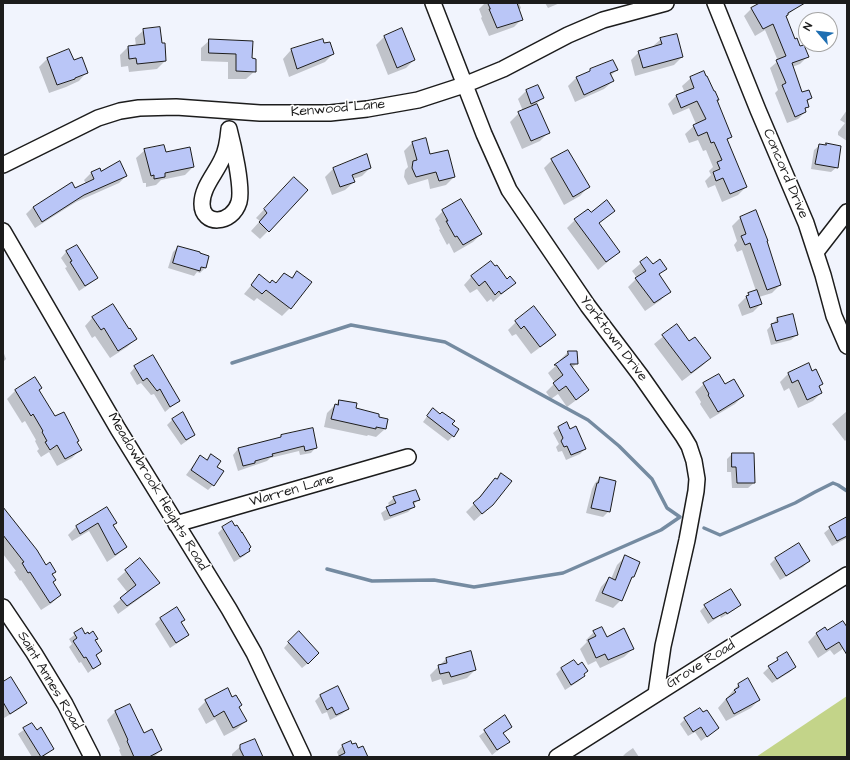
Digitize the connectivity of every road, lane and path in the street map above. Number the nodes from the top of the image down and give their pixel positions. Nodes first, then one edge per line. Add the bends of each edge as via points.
1 (433, 3) edge
2 (666, 3) edge
3 (715, 3) edge
4 (464, 85) junction
5 (228, 110) junction
6 (229, 129) junction
7 (3, 165) edge
8 (847, 212) edge
9 (3, 231) edge
10 (816, 252) junction
11 (847, 346) edge
12 (408, 457) dead end
13 (176, 524) junction
14 (847, 575) edge
15 (3, 607) edge
16 (656, 694) junction
17 (92, 757) edge
18 (303, 757) edge
19 (557, 757) edge

1 - 4 street, Yorktown Drive
2 - 4 street, Kenwood Lane via 604,20
3 - 10 street, Concord Drive
4 - 5 street, Kenwood Lane via 418,100 360,110 300,114 260,114
4 - 16 street, Yorktown Drive via 509,190 588,306 683,436 694,461 696,491 663,646
5 - 6 street
5 - 7 street, Kenwood Lane via 176,106 120,111 98,118
6 - 6 street via 224,155 206,188 202,202 206,214 218,220 230,216 239,201 240,192
8 - 10 street
9 - 13 street, Meadowbrook Heights Road
10 - 11 street, Concord Drive via 834,316
12 - 13 street, Warren Lane
13 - 18 street, Meadowbrook Heights Road via 254,653
14 - 16 street, Grove Road
15 - 17 street, Saint Annes Road via 65,704
16 - 19 street, Grove Road

